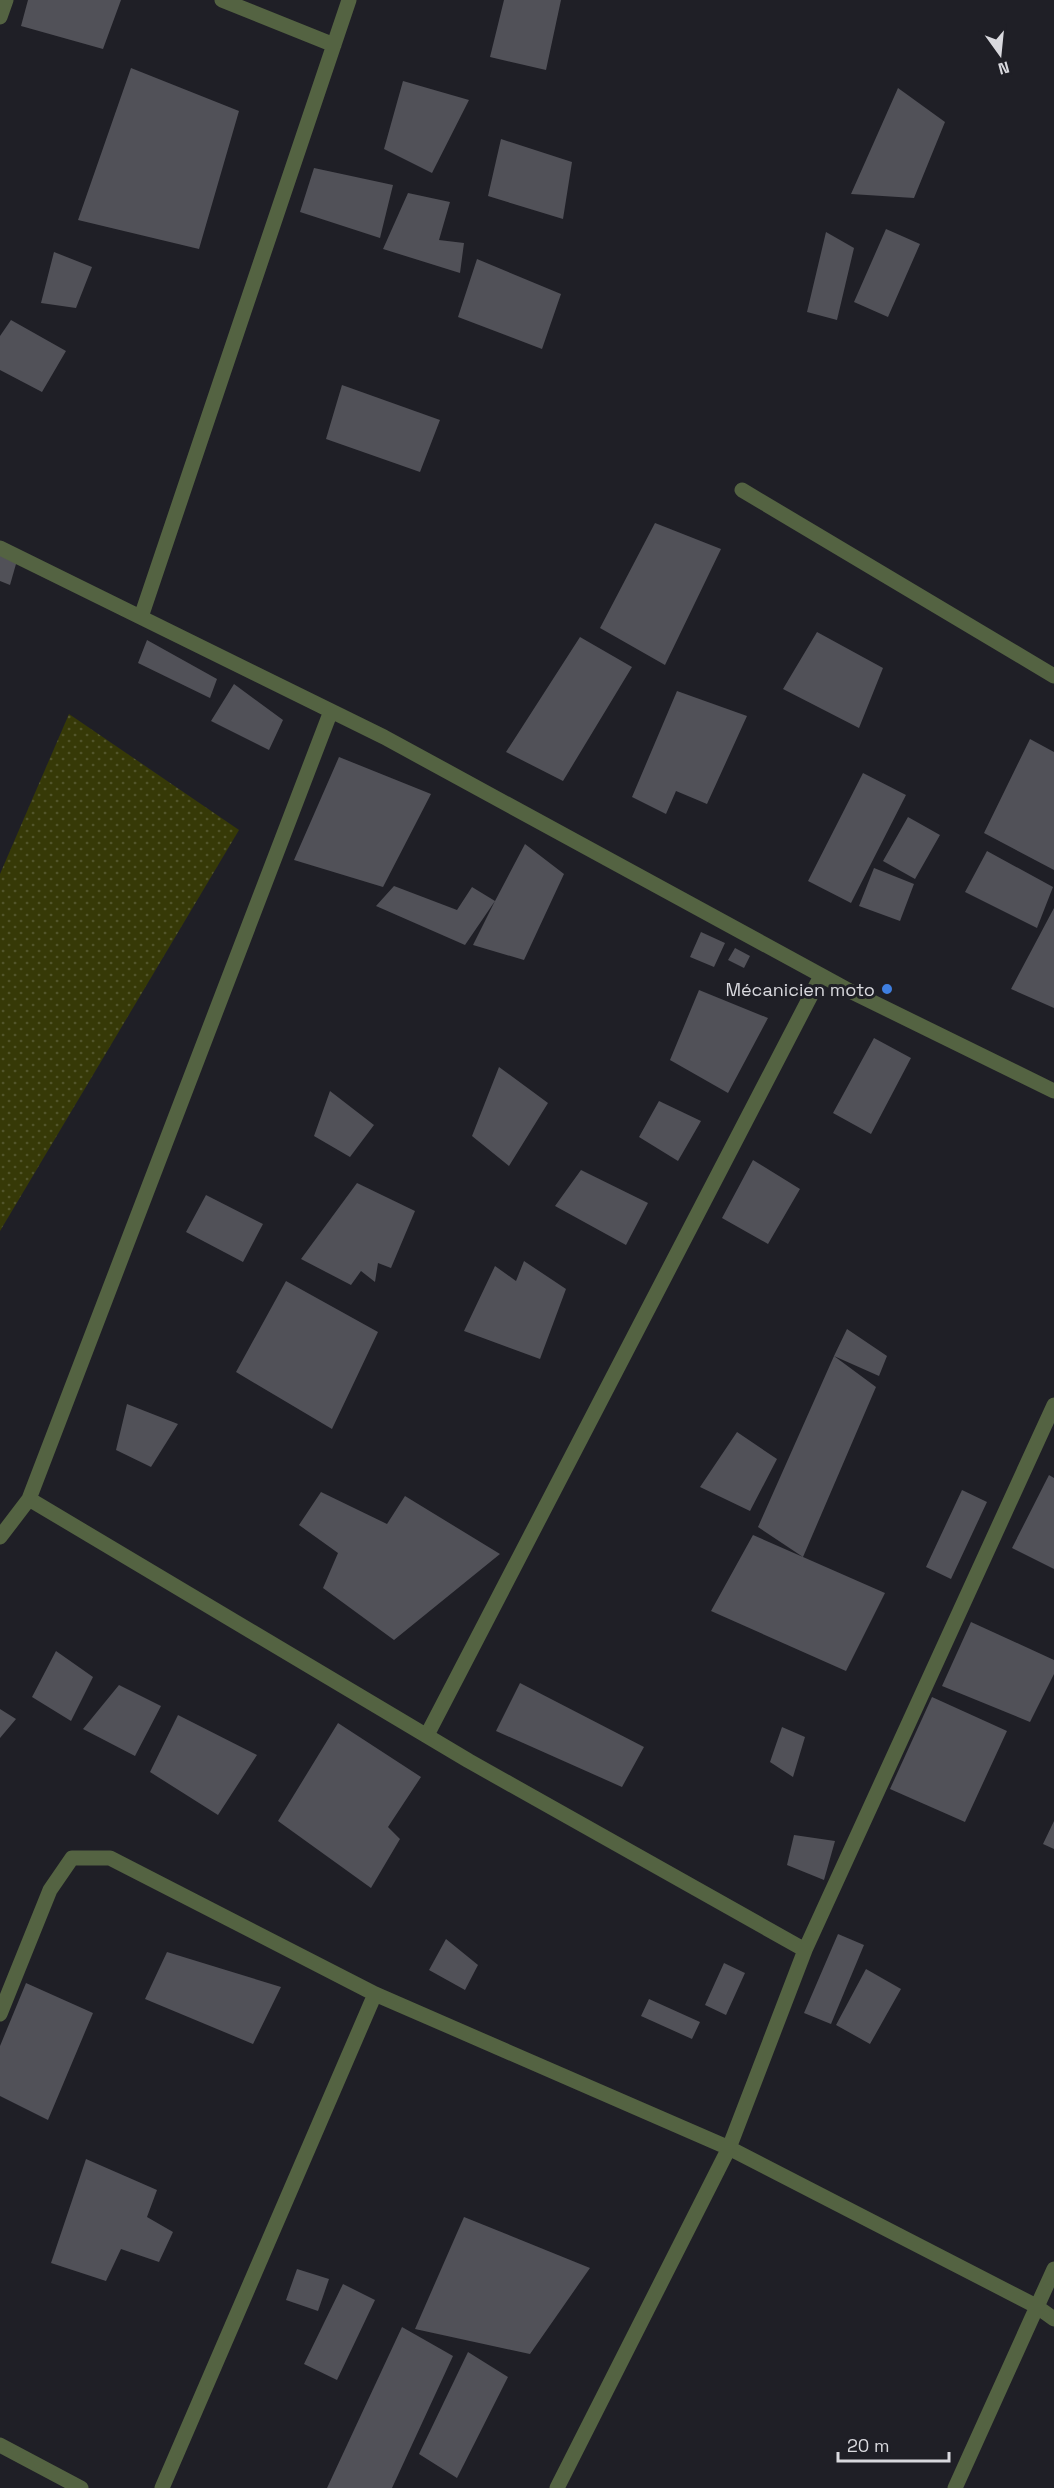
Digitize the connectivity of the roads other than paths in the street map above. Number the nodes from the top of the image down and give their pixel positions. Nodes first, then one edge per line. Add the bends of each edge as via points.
1 (6, 0) edge
2 (222, 0) edge
3 (349, 0) edge
4 (0, 17) edge
5 (334, 45) junction
6 (742, 490) dead end
7 (0, 549) edge
8 (141, 617) junction
9 (1054, 676) edge
10 (331, 711) junction
11 (821, 976) junction
12 (1054, 1091) edge
13 (1054, 1405) edge
14 (29, 1499) junction
15 (0, 1537) edge
16 (427, 1736) junction
17 (805, 1950) junction
18 (375, 1994) junction
19 (0, 2014) edge
20 (729, 2148) junction
21 (1054, 2269) edge
22 (1036, 2306) junction
23 (1054, 2319) edge
24 (0, 2445) edge
25 (81, 2488) edge
26 (162, 2488) edge
27 (557, 2488) edge
28 (955, 2488) edge

1 - 4 street
2 - 5 street
3 - 5 street
5 - 8 street
6 - 9 street
7 - 8 street
8 - 10 street
10 - 11 street
10 - 14 street
11 - 12 street
11 - 16 street
13 - 17 street
14 - 15 street
14 - 16 street
16 - 17 street
17 - 20 street
18 - 19 street via 110,1858 72,1858 50,1890
18 - 20 street
18 - 26 street
20 - 22 street
20 - 27 street
21 - 22 street
22 - 23 street
22 - 28 street
24 - 25 street

